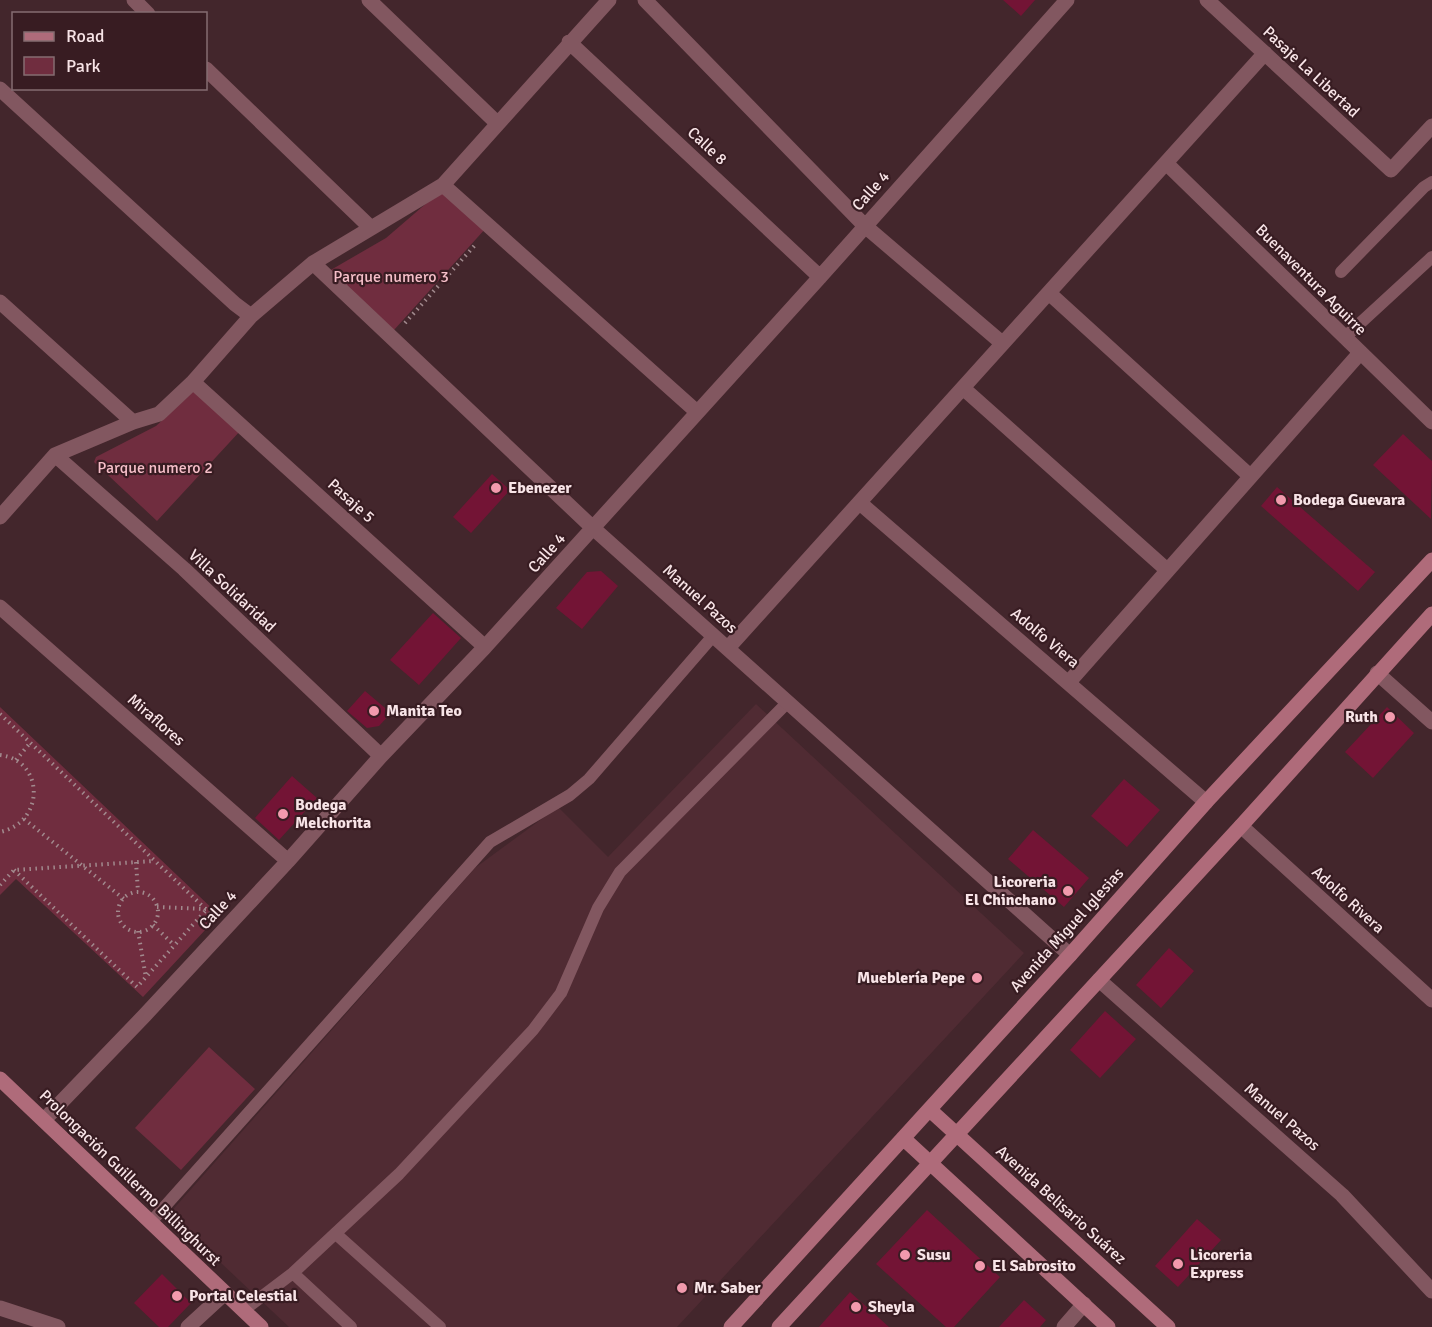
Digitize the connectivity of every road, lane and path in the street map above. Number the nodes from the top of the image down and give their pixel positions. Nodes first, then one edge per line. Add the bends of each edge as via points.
1 (134, 0) edge
2 (369, 0) edge
3 (609, 0) edge
4 (1067, 0) edge
5 (1208, 0) edge
6 (649, 1) edge
7 (146, 12) edge
8 (569, 42) junction
9 (1265, 53) junction
10 (207, 70) edge
11 (0, 89) edge
12 (497, 123) junction
13 (1432, 126) edge
14 (1166, 163) junction
15 (1432, 182) edge
16 (443, 185) junction
17 (865, 225) junction
18 (370, 227) junction
19 (491, 227) junction
20 (1432, 257) edge
21 (313, 263) junction
22 (1341, 272) dead end
23 (820, 277) junction
24 (1049, 293) junction
25 (0, 302) edge
26 (251, 316) junction
27 (392, 338) junction
28 (1344, 338) junction
29 (1002, 344) junction
30 (1360, 353) junction
31 (193, 382) junction
32 (963, 388) junction
33 (697, 412) junction
34 (133, 422) junction
35 (1432, 422) edge
36 (55, 455) junction
37 (1250, 476) junction
38 (860, 503) junction
39 (2, 510) edge
40 (593, 528) junction
41 (1432, 560) edge
42 (1167, 570) junction
43 (0, 607) edge
44 (1432, 614) edge
45 (713, 636) junction
46 (485, 647) junction
47 (728, 648) junction
48 (1377, 673) junction
49 (1069, 681) junction
50 (787, 703) junction
51 (0, 714) edge
52 (1432, 722) edge
53 (30, 743) junction
54 (0, 754) edge
55 (381, 756) junction
56 (16, 760) junction
57 (1206, 802) junction
58 (24, 819) junction
59 (1240, 826) junction
60 (0, 832) edge
61 (155, 861) junction
62 (288, 861) junction
63 (136, 862) junction
64 (81, 866) junction
65 (14, 870) junction
66 (0, 885) edge
67 (138, 892) junction
68 (124, 899) junction
69 (157, 907) junction
70 (207, 909) junction
71 (153, 926) junction
72 (226, 927) junction
73 (138, 931) junction
74 (174, 945) junction
75 (1070, 955) junction
76 (145, 976) junction
77 (1099, 980) junction
78 (163, 995) junction
79 (1432, 1000) edge
80 (0, 1079) edge
81 (930, 1110) junction
82 (44, 1120) junction
83 (956, 1133) junction
84 (903, 1138) junction
85 (930, 1163) junction
86 (150, 1223) junction
87 (336, 1234) junction
88 (293, 1273) junction
89 (1432, 1291) edge
90 (225, 1293) junction
91 (1084, 1304) junction
92 (0, 1308) edge
93 (244, 1310) junction
94 (58, 1327) edge
95 (188, 1327) edge
96 (261, 1327) edge
97 (351, 1327) edge
98 (440, 1327) edge
99 (731, 1327) edge
100 (779, 1327) edge
101 (1064, 1327) edge
102 (1108, 1327) edge
103 (1168, 1327) edge

1 - 7 street
2 - 12 street
3 - 8 street
4 - 17 street, Calle 4
5 - 9 street, Pasaje La Libertad
6 - 17 street
8 - 12 street
8 - 23 street, Calle 8
9 - 13 street, Pasaje La Libertad via 1391,170
9 - 14 street
10 - 18 street
11 - 26 street
12 - 16 street
14 - 24 street
14 - 28 street, Buenaventura Aguirre
15 - 22 lane
16 - 18 street
16 - 19 street
17 - 23 street, Calle 4
17 - 29 street
18 - 21 street
19 - 27 path
19 - 33 street
20 - 28 lane
21 - 26 street
21 - 27 street, Manuel Pazos
23 - 33 street, Calle 4
24 - 29 street
24 - 37 street
25 - 34 street
26 - 31 street
27 - 40 street, Manuel Pazos
28 - 30 street, Buenaventura Aguirre
29 - 32 street
30 - 35 street, Buenaventura Aguirre
30 - 37 street
31 - 34 street via 159,414
31 - 46 street, Pasaje 5
32 - 38 street
32 - 42 street
33 - 40 street, Calle 4
34 - 36 street
36 - 39 street
36 - 55 street, Villa Solidaridad via 184,569
37 - 42 street
38 - 47 street
38 - 49 street, Adolfo Viera
40 - 45 street, Manuel Pazos
40 - 46 street, Calle 4
41 - 57 main road, Avenida Miguel Iglesias
42 - 49 street
43 - 62 street, Miraflores
44 - 48 main road
45 - 47 street, Manuel Pazos
45 - 86 lane via 589,779 570,795 490,842
46 - 55 street, Calle 4
47 - 50 street, Manuel Pazos
48 - 52 street
48 - 59 main road
49 - 57 street, Adolfo Viera
50 - 75 street, Manuel Pazos
50 - 87 lane via 620,872 598,908 561,993 533,1030 399,1174
51 - 53 path
53 - 56 path
53 - 61 path
54 - 56 path
55 - 62 street, Calle 4
56 - 58 path via 26,768 34,791 33,804
57 - 75 main road, Avenida Miguel Iglesias
58 - 60 path
58 - 64 path
59 - 77 main road
59 - 79 street, Adolfo Rivera
61 - 63 path
61 - 70 path
62 - 72 street, Calle 4
63 - 64 path
63 - 67 path
64 - 65 path
64 - 68 path
65 - 66 path
65 - 76 path via 137,987
67 - 68 path
67 - 69 path via 150,896
68 - 73 path via 119,906 120,919 128,928
69 - 70 path
69 - 71 path
70 - 72 path
70 - 74 path
71 - 73 path
71 - 74 path
72 - 78 street, Calle 4
73 - 76 path
74 - 76 path
75 - 81 main road, Avenida Miguel Iglesias
76 - 78 path
77 - 83 main road
77 - 89 street, Manuel Pazos via 1342,1195
78 - 82 street, Calle 4
80 - 82 main road, Prolongación Guillermo Billinghurst
81 - 83 main road, Avenida Belisario Suárez
81 - 84 main road, Avenida Miguel Iglesias
82 - 86 main road, Prolongación Guillermo Billinghurst
83 - 85 main road
83 - 103 main road, Avenida Belisario Suárez
84 - 85 main road
84 - 99 main road, Avenida Miguel Iglesias
85 - 91 main road
85 - 100 main road
86 - 90 main road, Prolongación Guillermo Billinghurst
87 - 88 lane
87 - 98 lane
88 - 93 lane
88 - 97 lane
90 - 93 main road, Prolongación Guillermo Billinghurst
90 - 95 street
91 - 101 street
91 - 102 main road
92 - 94 street
93 - 96 main road, Prolongación Guillermo Billinghurst

